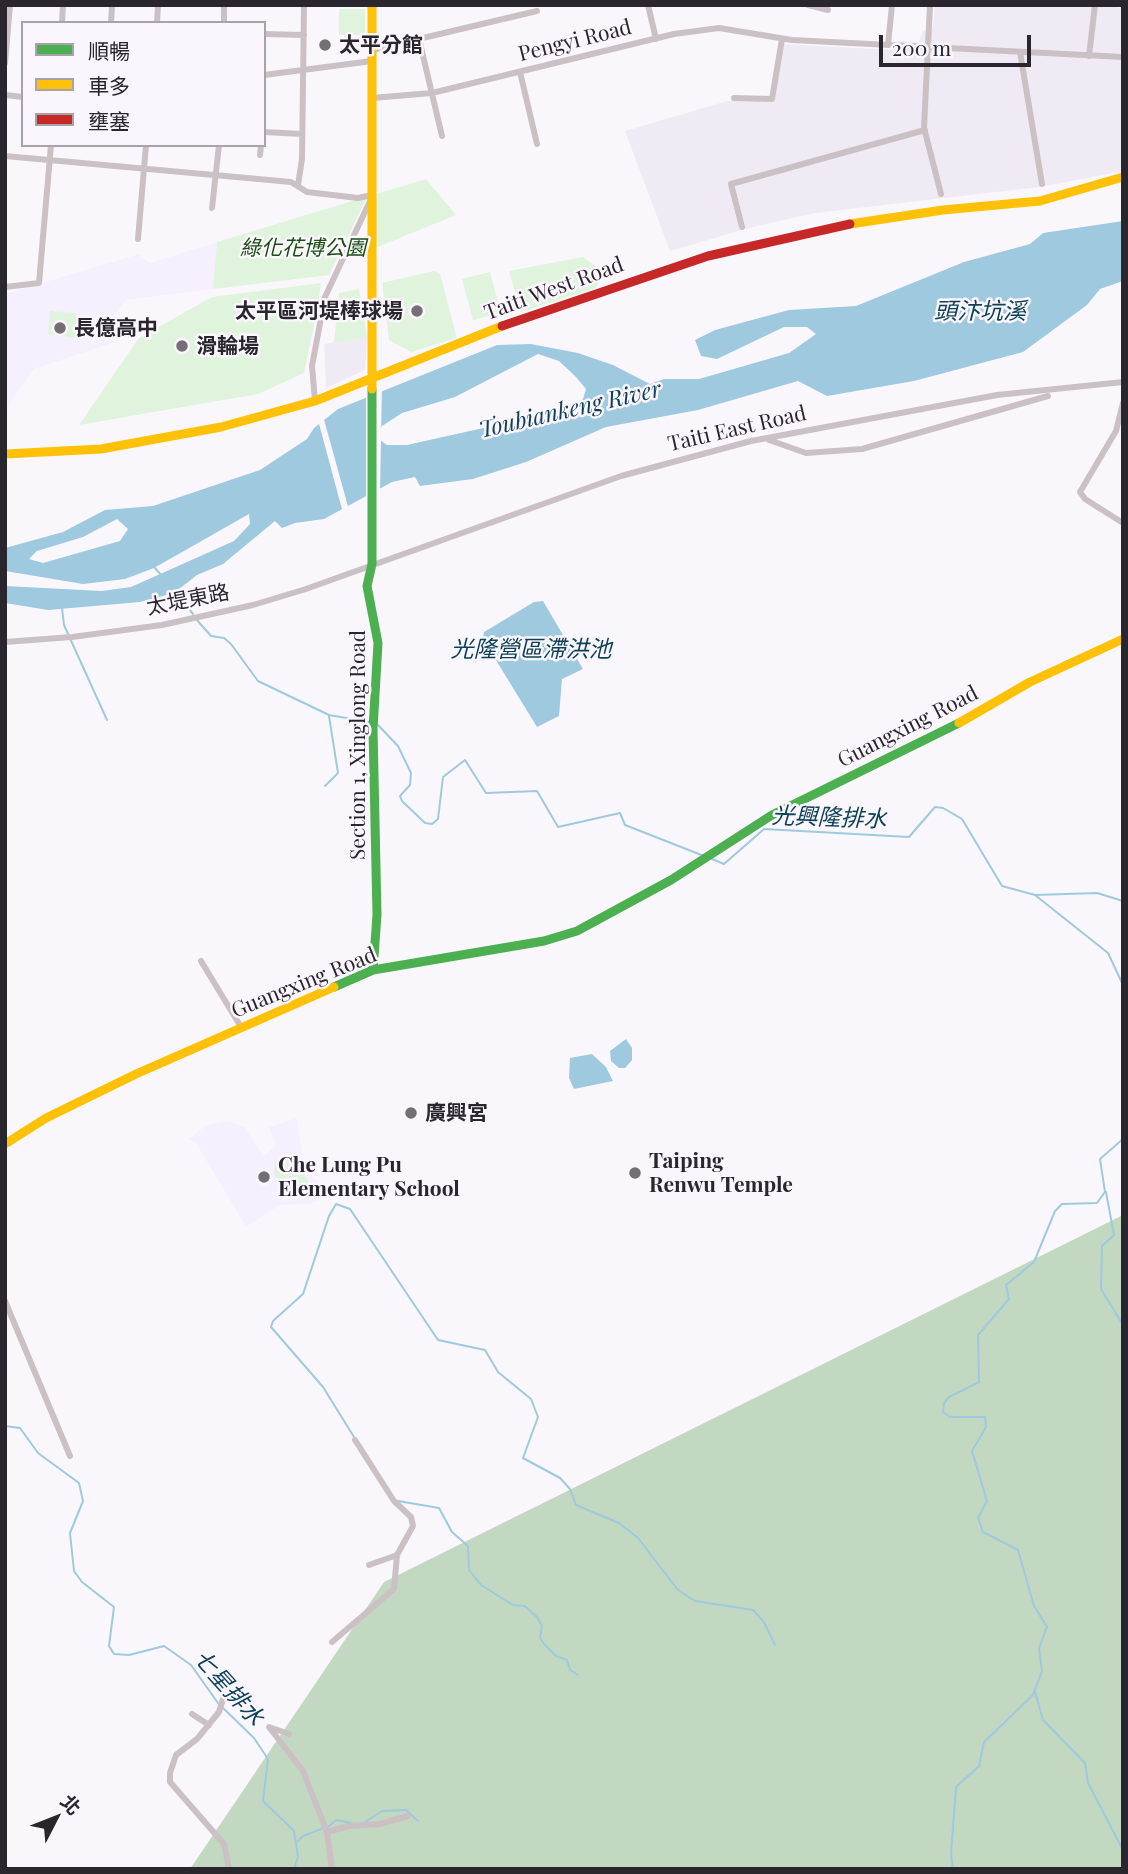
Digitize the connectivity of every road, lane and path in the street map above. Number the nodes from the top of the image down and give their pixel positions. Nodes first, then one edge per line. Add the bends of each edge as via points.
1 (10, 5) edge
2 (304, 5) edge
3 (372, 5) edge
4 (648, 5) edge
5 (808, 5) edge
6 (892, 5) edge
7 (930, 5) edge
8 (1095, 5) edge
9 (828, 10) dead end
10 (537, 11) dead end
11 (7, 17) edge
12 (266, 34) edge
13 (304, 35) junction
14 (419, 39) junction
15 (656, 39) junction
16 (782, 39) junction
17 (888, 45) junction
18 (926, 47) junction
19 (372, 50) junction
20 (1020, 52) junction
21 (1089, 56) junction
22 (1123, 57) edge
23 (372, 61) junction
24 (5, 63) edge
25 (304, 70) junction
26 (520, 72) junction
27 (266, 75) edge
28 (432, 93) junction
29 (372, 98) junction
30 (734, 98) dead end
31 (925, 130) junction
32 (266, 132) edge
33 (302, 134) junction
34 (442, 136) dead end
35 (537, 144) dead end
36 (51, 147) edge
37 (146, 147) edge
38 (219, 147) edge
39 (261, 147) edge
40 (260, 155) dead end
41 (5, 156) edge
42 (50, 160) junction
43 (144, 169) junction
44 (216, 176) junction
45 (1123, 177) edge
46 (1042, 184) dead end
47 (298, 185) junction
48 (941, 194) dead end
49 (372, 195) junction
50 (212, 208) dead end
51 (741, 226) dead end
52 (138, 239) dead end
53 (5, 287) edge
54 (373, 377) junction
55 (1123, 382) edge
56 (1048, 396) dead end
57 (315, 401) junction
58 (1123, 404) edge
59 (769, 440) dead end
60 (5, 454) edge
61 (1123, 523) edge
62 (372, 564) junction
63 (1123, 639) edge
64 (5, 642) edge
65 (201, 961) dead end
66 (373, 970) junction
67 (241, 1027) junction
68 (5, 1144) edge
69 (5, 1301) edge
70 (355, 1440) dead end
71 (70, 1456) dead end
72 (397, 1555) junction
73 (369, 1565) dead end
74 (332, 1642) dead end
75 (223, 1699) dead end
76 (192, 1714) dead end
77 (209, 1725) junction
78 (289, 1734) dead end
79 (408, 1816) dead end
80 (327, 1832) junction
81 (229, 1869) edge
82 (332, 1869) edge

1 - 11 street
2 - 13 street
3 - 19 street, Section 1, Xinglong Road
4 - 15 street
5 - 9 street
6 - 17 street
7 - 18 street
8 - 21 street
10 - 14 street
11 - 24 street
12 - 13 street
13 - 25 street
14 - 19 street
14 - 28 street
15 - 16 street, Pengyi Road via 719,28
15 - 26 street, Pengyi Road
16 - 17 street, Pengyi Road
16 - 30 street via 772,99
17 - 18 street, Pengyi Road
18 - 20 street, Pengyi Road
18 - 31 street
19 - 23 street, Section 1, Xinglong Road
20 - 21 street, Pengyi Road
20 - 46 street
21 - 22 street, Pengyi Road
23 - 25 street
23 - 29 street, Section 1, Xinglong Road
25 - 27 street
25 - 33 street
26 - 28 street, Pengyi Road
26 - 35 street
28 - 29 street, Pengyi Road
28 - 34 street
29 - 49 street, Section 1, Xinglong Road
31 - 48 street
31 - 51 street via 731,184
32 - 33 street
33 - 47 street
36 - 42 street
37 - 43 street
38 - 44 street
39 - 40 street
41 - 42 street
42 - 43 street
42 - 53 street via 39,283
43 - 44 street
43 - 52 street
44 - 47 street
44 - 50 street
45 - 54 street, Taiti West Road via 1040,201 883,218 754,243 601,290
47 - 49 street via 317,194
49 - 54 street, Section 1, Xinglong Road
49 - 57 street via 325,297 312,366
54 - 57 street, Taiti West Road
54 - 62 street, Section 1, Xinglong Road
55 - 62 street, Taiti East Road via 998,395 751,441 621,476
56 - 59 street via 862,449 806,453
57 - 60 street, Taiti West Road via 174,438 101,449
58 - 61 street via 1116,431 1080,492
62 - 64 street, 太堤東路 via 306,589 203,617
62 - 66 street, Section 1, Xinglong Road via 367,586 378,643 373,729 377,915
63 - 66 street, Guangxing Road via 772,815 705,859 565,936
65 - 67 street
66 - 67 street, Guangxing Road
67 - 68 street, Guangxing Road via 71,1105
69 - 71 street
70 - 72 street via 394,1501 411,1517 413,1526
72 - 73 street
72 - 74 street via 394,1589
75 - 77 street
76 - 77 street
77 - 81 street via 176,1755 170,1783 224,1844
78 - 80 street via 270,1727 303,1772
79 - 80 street
80 - 82 street

